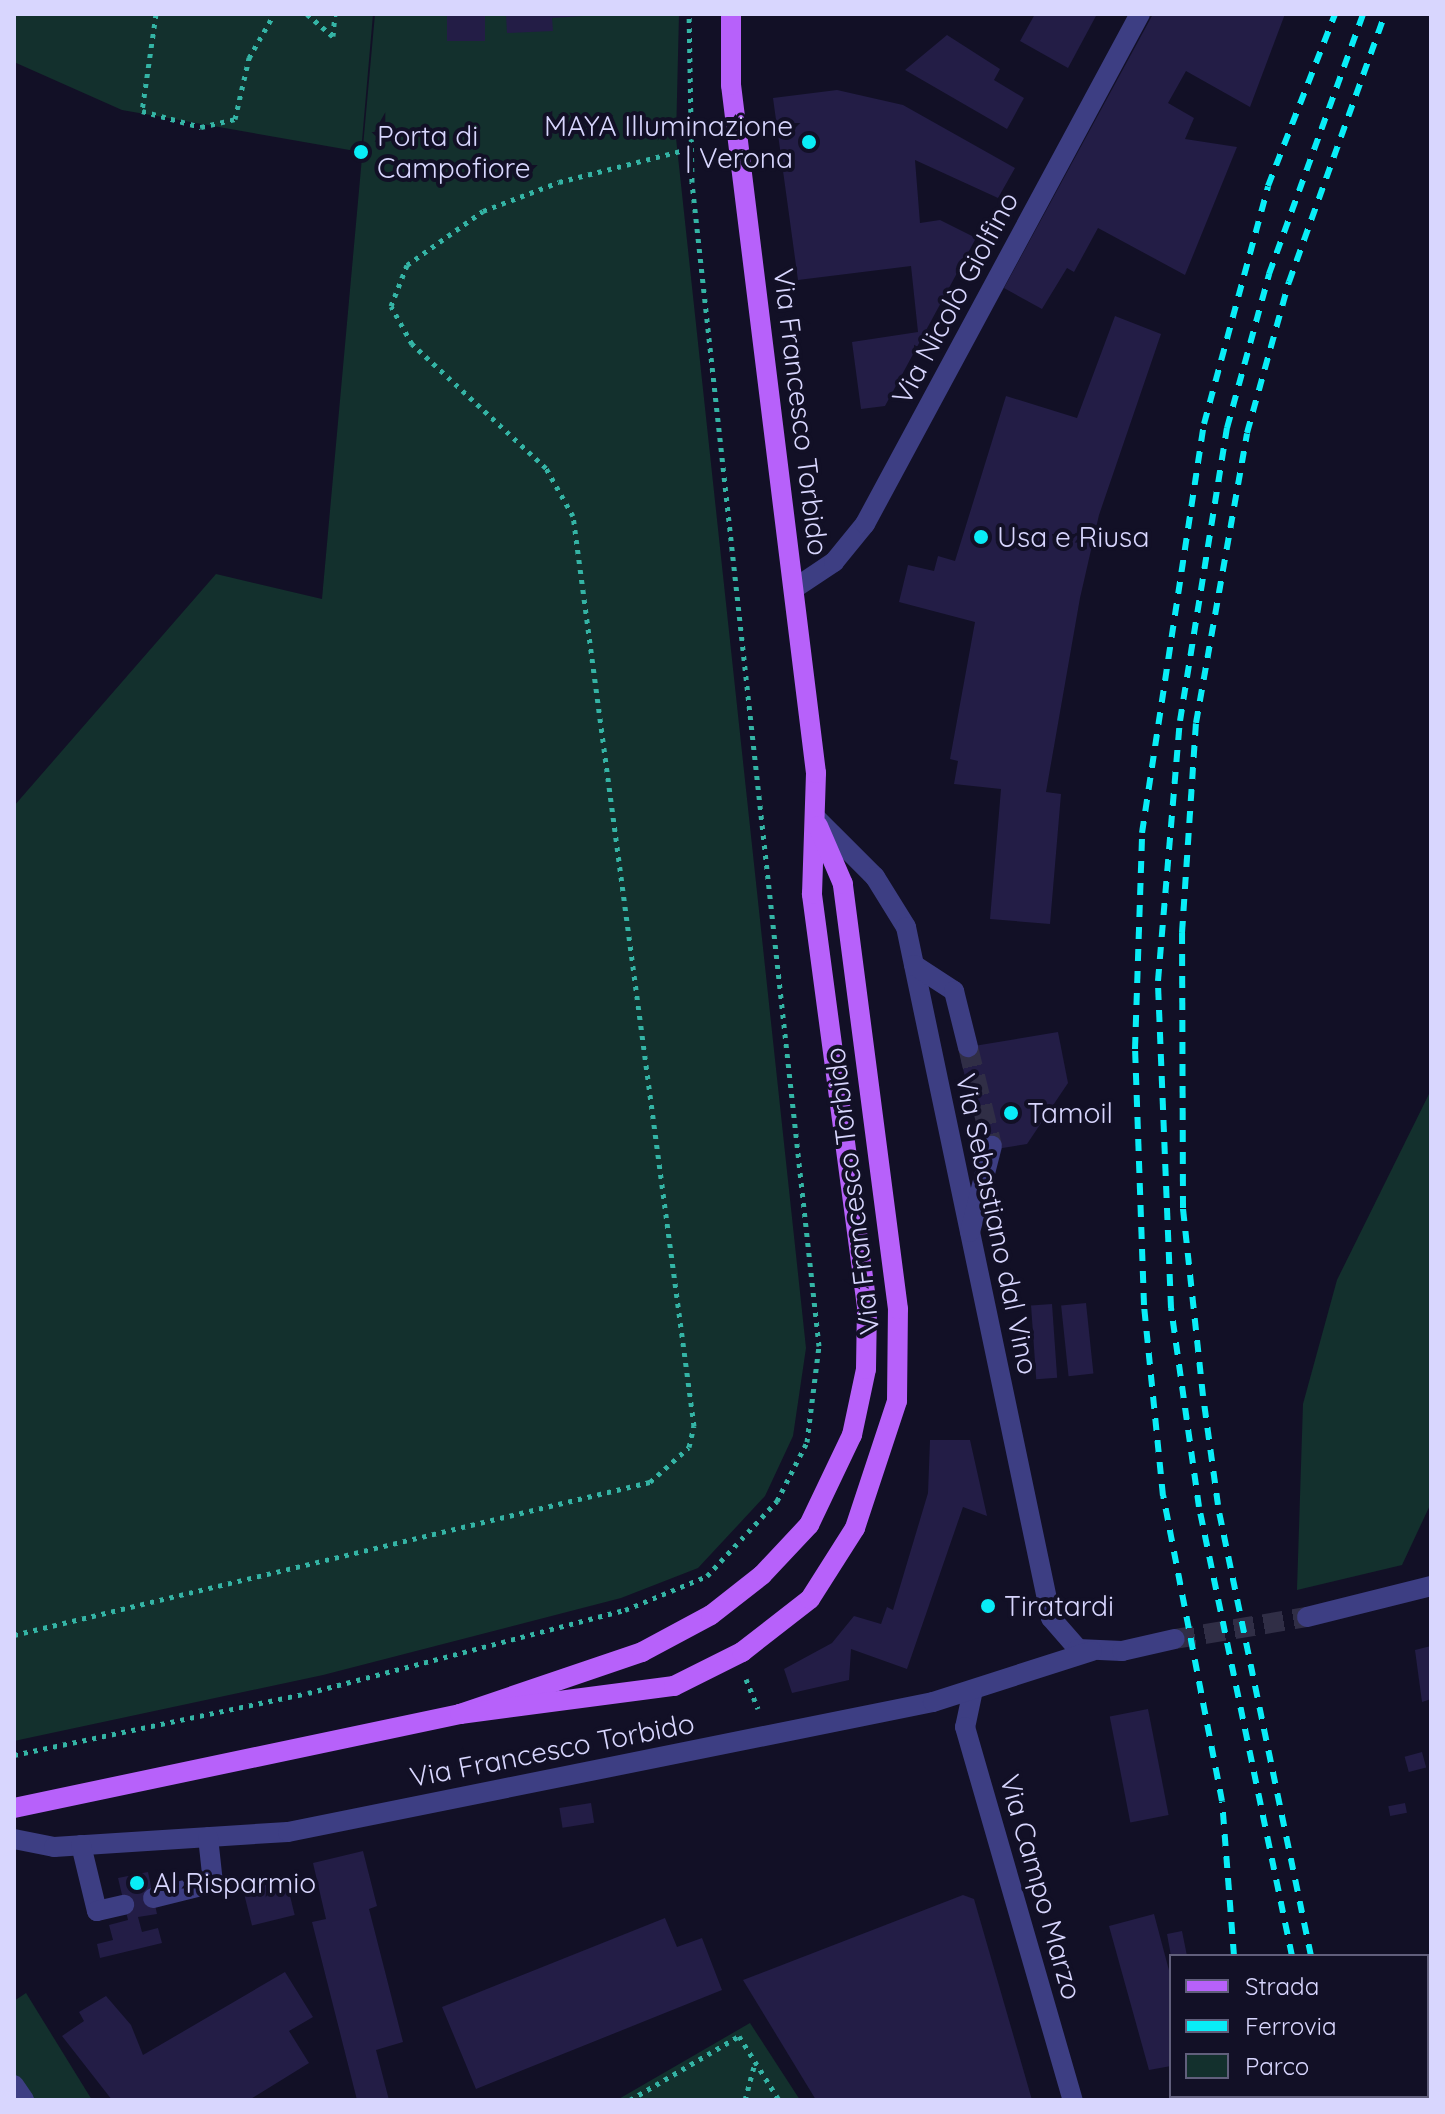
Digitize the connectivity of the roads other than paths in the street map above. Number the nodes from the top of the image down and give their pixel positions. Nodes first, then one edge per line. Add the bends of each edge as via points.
1 (731, 14) edge
2 (1140, 14) edge
3 (795, 588) junction
4 (815, 817) junction
5 (914, 965) junction
6 (968, 1047) tunnel mouth
7 (992, 1146) tunnel mouth
8 (970, 1232) junction
9 (1431, 1586) edge
10 (1307, 1617) tunnel mouth
11 (1175, 1639) tunnel mouth
12 (1092, 1651) junction
13 (973, 1690) junction
14 (460, 1714) junction
15 (14, 1808) edge
16 (208, 1837) junction
17 (14, 1839) edge
18 (81, 1845) junction
19 (153, 1898) dead end
20 (124, 1905) dead end
21 (14, 2085) edge
22 (24, 2100) edge
23 (1073, 2100) edge

1 - 3 main road, Via Francesco Torbido via 731,85
2 - 3 street, Via Nicolò Giolfino via 865,524 834,562
3 - 4 main road, Via Francesco Torbido
4 - 5 street, Via Sebastiano dal Vino via 875,877 906,927
4 - 14 main road, Via Francesco Torbido via 812,894 867,1307 866,1369 852,1435 809,1525 711,1615 642,1652
4 - 14 main road, Via Francesco Torbido via 843,884 898,1309 897,1401 855,1528 810,1599 709,1671 674,1686 586,1703
5 - 6 street via 954,991
5 - 8 street, Via Sebastiano dal Vino
7 - 8 street
8 - 12 street, Via Sebastiano dal Vino via 1042,1593 1062,1636
9 - 10 street
11 - 12 street, Via Francesco Torbido
12 - 13 street, Via Francesco Torbido
13 - 16 street, Via Francesco Torbido via 288,1832
13 - 23 street, Via Campo Marzo via 965,1727
14 - 15 main road, Via Francesco Torbido
16 - 18 street, Via Francesco Torbido
16 - 19 street via 213,1883
17 - 18 street, Via Francesco Torbido
18 - 20 street via 97,1911
21 - 22 street

